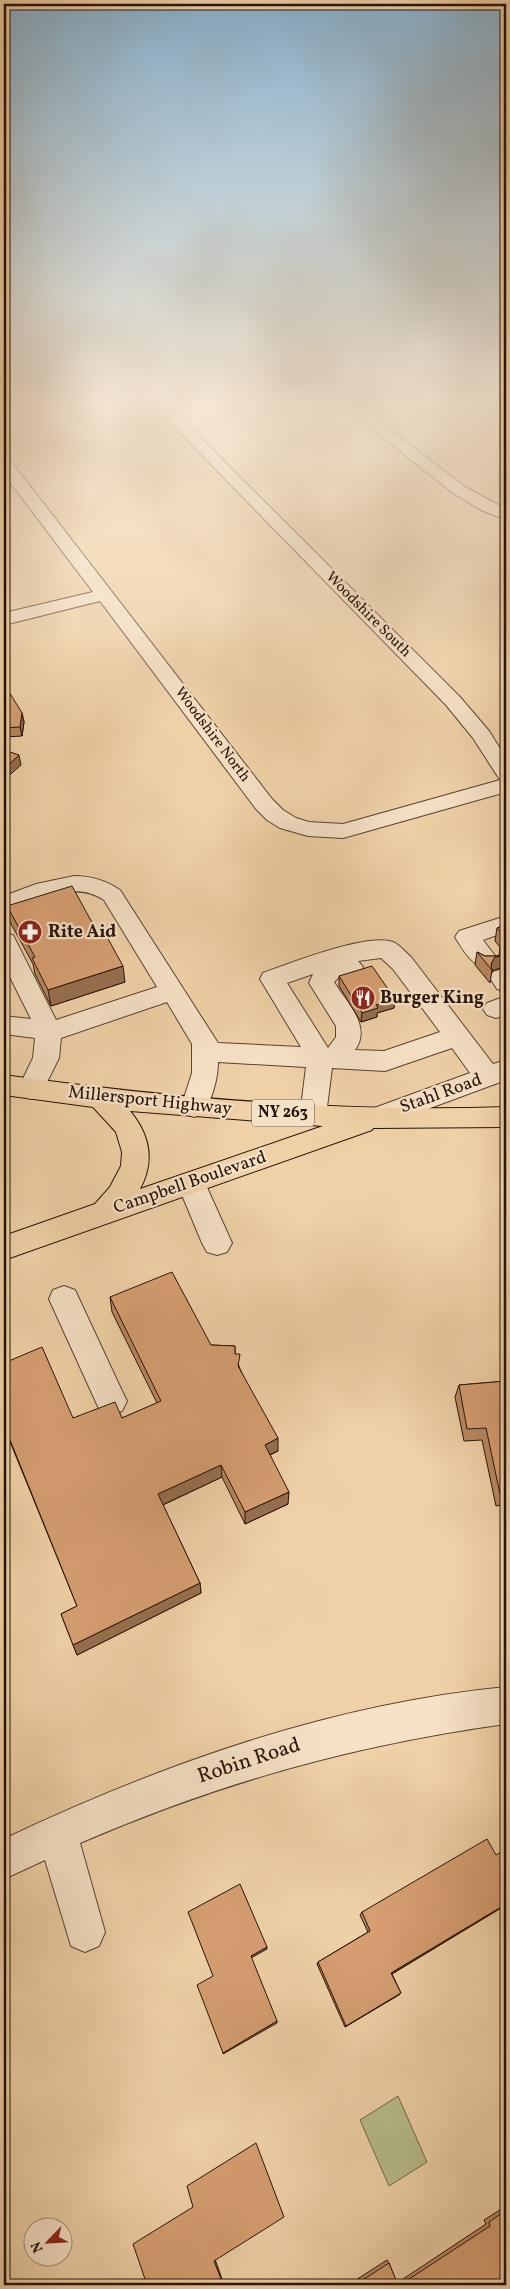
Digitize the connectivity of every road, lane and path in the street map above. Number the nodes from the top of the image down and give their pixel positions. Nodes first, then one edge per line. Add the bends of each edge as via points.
1 (38, 508) edge
2 (262, 508) edge
3 (491, 508) edge
4 (506, 515) edge
5 (104, 595) junction
6 (4, 619) edge
7 (506, 775) edge
8 (506, 785) edge
9 (4, 904) edge
10 (506, 924) edge
11 (4, 941) edge
12 (402, 963) junction
13 (499, 974) edge
14 (172, 991) junction
15 (4, 1025) edge
16 (49, 1030) junction
17 (456, 1038) junction
18 (207, 1052) junction
19 (328, 1057) junction
20 (497, 1074) edge
21 (4, 1085) edge
22 (31, 1089) junction
23 (99, 1096) junction
24 (194, 1107) junction
25 (314, 1115) junction
26 (506, 1117) edge
27 (376, 1118) junction
28 (190, 1183) junction
29 (104, 1213) junction
30 (217, 1243) dead end
31 (4, 1248) edge
32 (64, 1299) dead end
33 (110, 1401) dead end
34 (506, 1705) edge
35 (58, 1834) junction
36 (4, 1859) edge
37 (85, 1932) dead end

1 - 5 street, Woodshire North
2 - 7 street, Woodshire South via 453,701 482,734
3 - 4 street
5 - 6 street
5 - 8 street, Woodshire North via 264,804 274,815 288,822 308,829 343,831
9 - 14 street via 70,883 98,884 112,895
10 - 13 street via 467,937
11 - 16 street
12 - 17 street
12 - 19 street via 336,968 322,976 325,992 349,1025 349,1039
12 - 19 street via 387,949 366,949 342,954 272,979
14 - 16 street via 64,1028
14 - 18 street via 205,1043
15 - 16 street
16 - 22 street via 46,1058
17 - 19 street via 385,1061
17 - 20 street
18 - 19 street
18 - 24 street via 205,1073
19 - 25 street
20 - 27 street, Stahl Road
21 - 22 main road, Millersport Highway / NY 263
22 - 23 main road, Millersport Highway / NY 263
23 - 24 main road, Millersport Highway / NY 263
23 - 29 main road via 127,1125 137,1155 128,1187
24 - 25 main road, Millersport Highway / NY 263
25 - 27 main road, Millersport Highway / NY 263
26 - 27 main road, Millersport Highway / NY 263
27 - 28 main road, Campbell Boulevard
28 - 29 main road, Campbell Boulevard
28 - 30 street
29 - 31 main road, Campbell Boulevard
32 - 33 street
34 - 35 street, Robin Road via 371,1726 272,1751 115,1809
35 - 36 street, Robin Road
35 - 37 street

